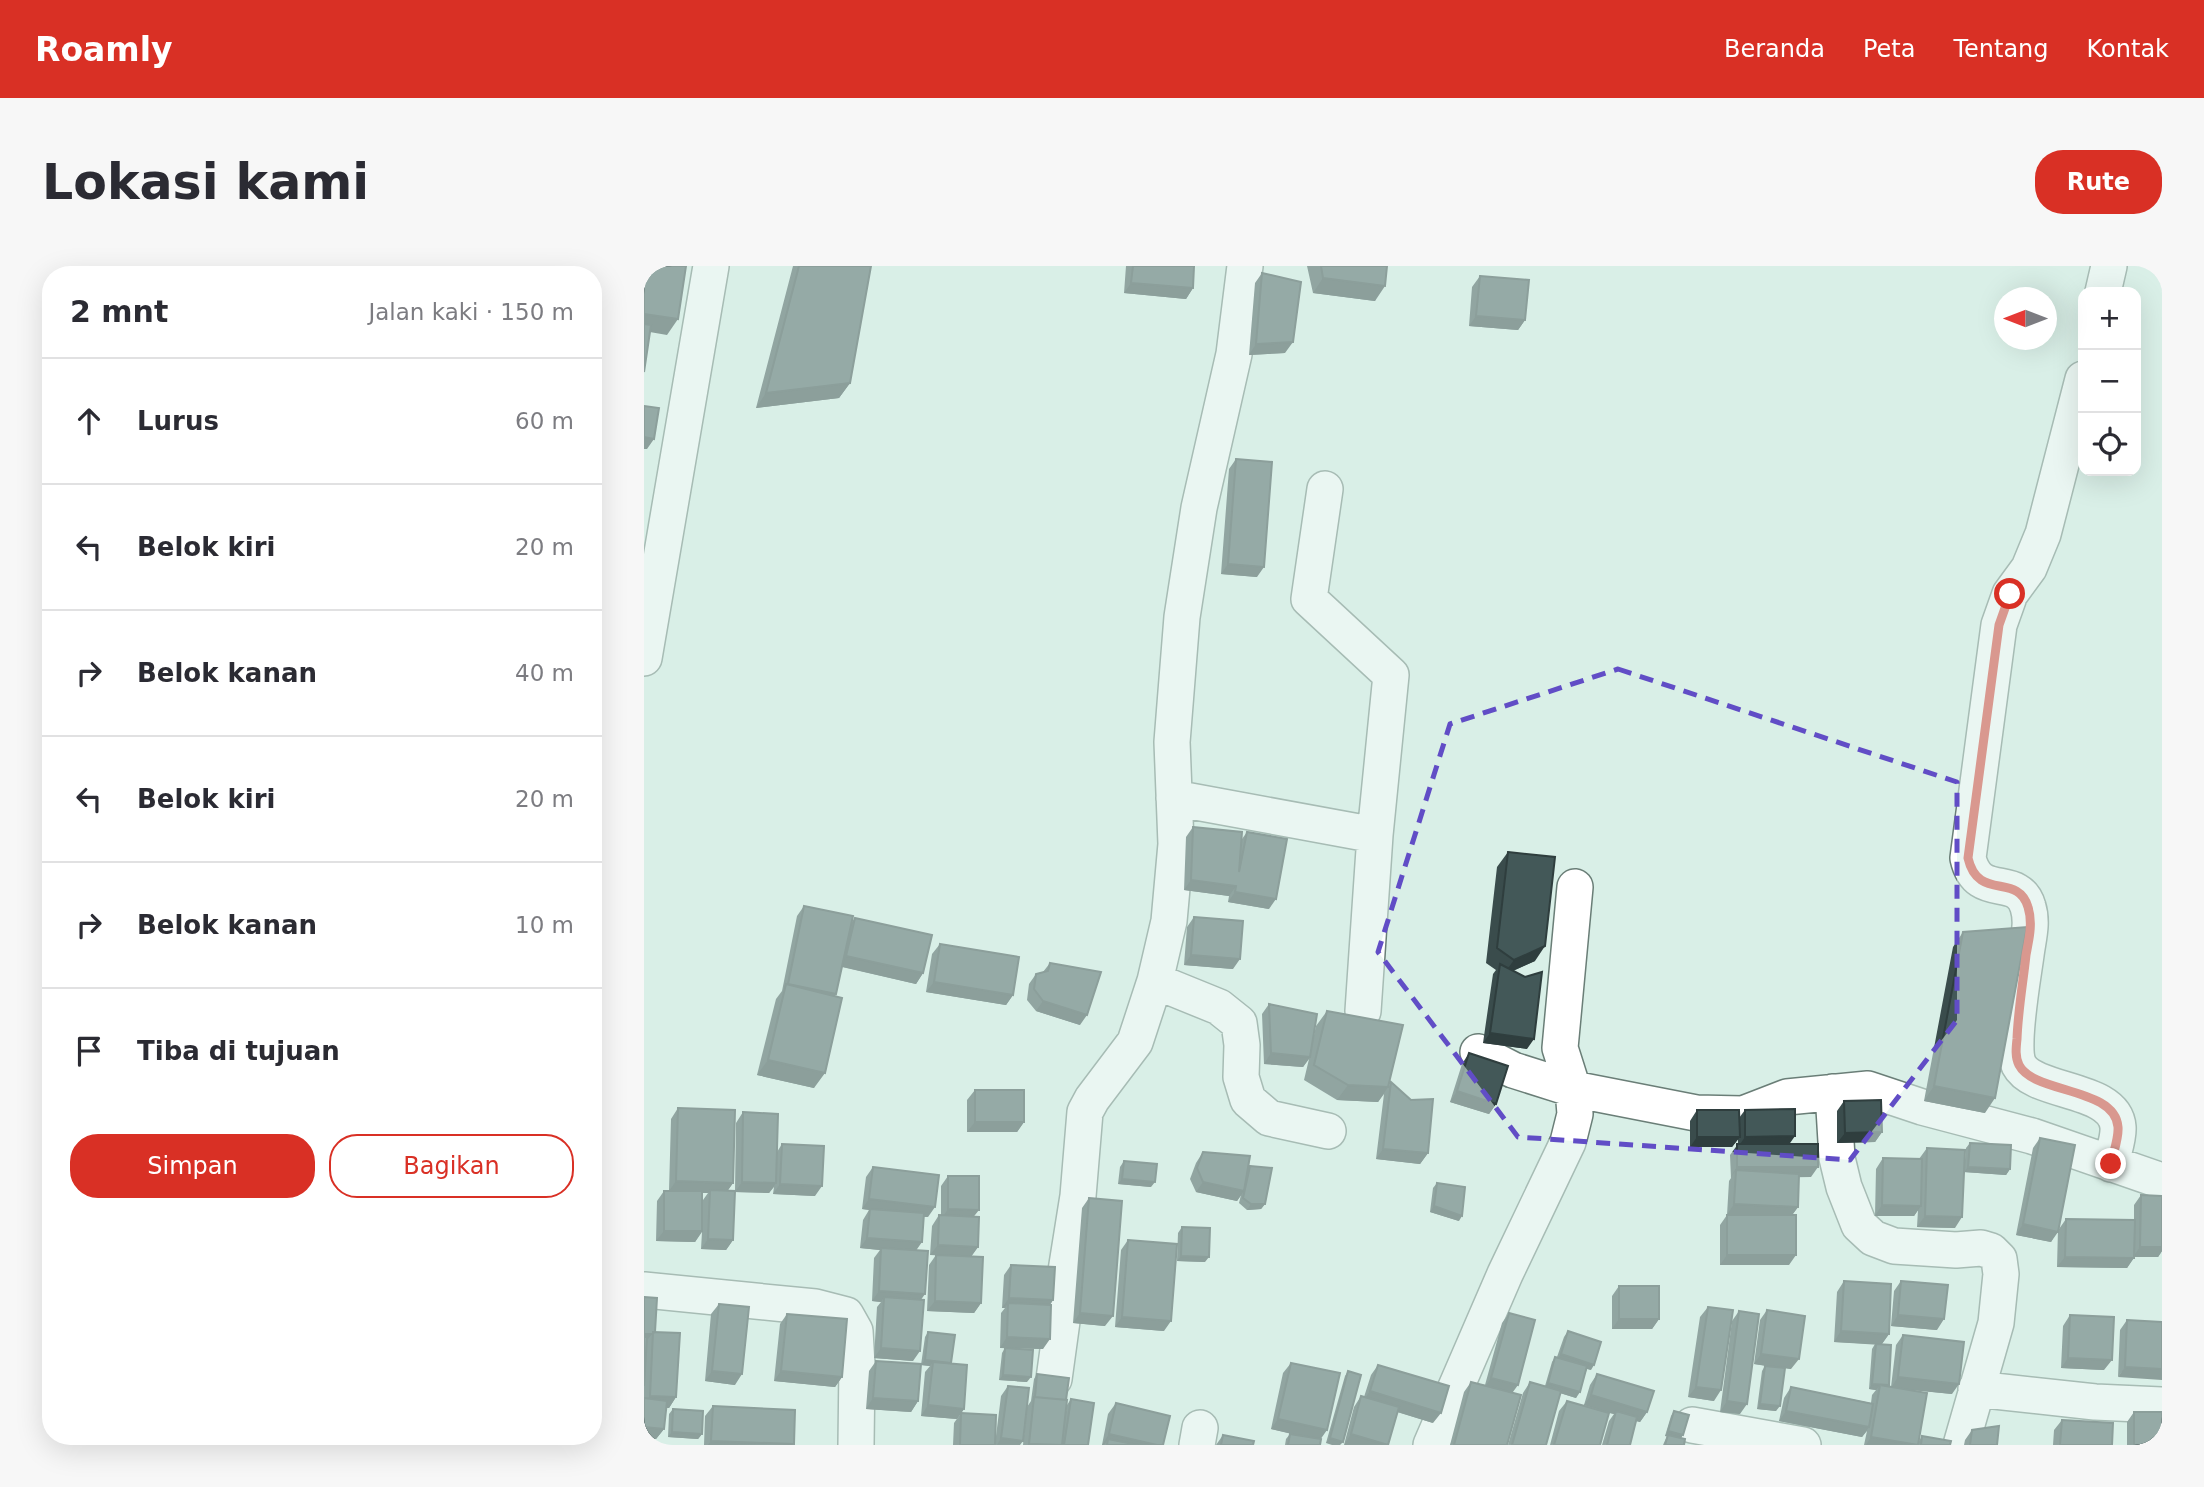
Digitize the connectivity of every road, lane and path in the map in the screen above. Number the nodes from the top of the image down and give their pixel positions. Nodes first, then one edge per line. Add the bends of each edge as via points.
1 (711, 266) edge
2 (1245, 266) edge
3 (2109, 266) edge
4 (2104, 287) edge
5 (2078, 398) edge
6 (1325, 489) dead end
7 (644, 658) edge
8 (1174, 798) junction
9 (1375, 835) junction
10 (1575, 887) dead end
11 (1155, 981) junction
12 (1363, 1011) dead end
13 (1479, 1052) dead end
14 (1573, 1089) junction
15 (1833, 1092) junction
16 (1328, 1131) dead end
17 (2111, 1164) junction
18 (2162, 1181) edge
19 (644, 1290) edge
20 (1054, 1380) edge
21 (1976, 1389) junction
22 (2162, 1405) edge
23 (1692, 1425) dead end
24 (856, 1445) edge
25 (1431, 1445) edge
26 (1803, 1445) edge
27 (1961, 1445) edge

1 - 7 street
2 - 8 street via 1234,354 1199,508 1182,617 1172,741
3 - 4 street
5 - 17 street via 2043,534 2029,568 2010,594 1999,625 1968,858 1978,879 2013,888 2028,906 2031,926 2017,1025 2020,1067 2030,1076 2097,1101 2113,1113 2118,1127
6 - 9 street via 1309,599 1391,676
8 - 9 street
8 - 11 street via 1176,844 1169,921
9 - 12 street
10 - 14 street via 1560,1048
11 - 16 street via 1219,1007 1239,1023 1241,1077 1248,1100 1269,1118
11 - 20 street via 1135,1042 1085,1112
13 - 14 street via 1513,1070
14 - 15 street via 1696,1113 1744,1114 1787,1097
14 - 25 street via 1569,1142 1505,1273
15 - 17 street via 1868,1089
15 - 21 street via 1837,1158 1859,1225 1873,1238 1894,1246 1981,1248 1999,1259 1996,1324
17 - 18 street
19 - 24 street via 815,1307 846,1315 855,1331
21 - 22 street
21 - 27 street
23 - 26 street

